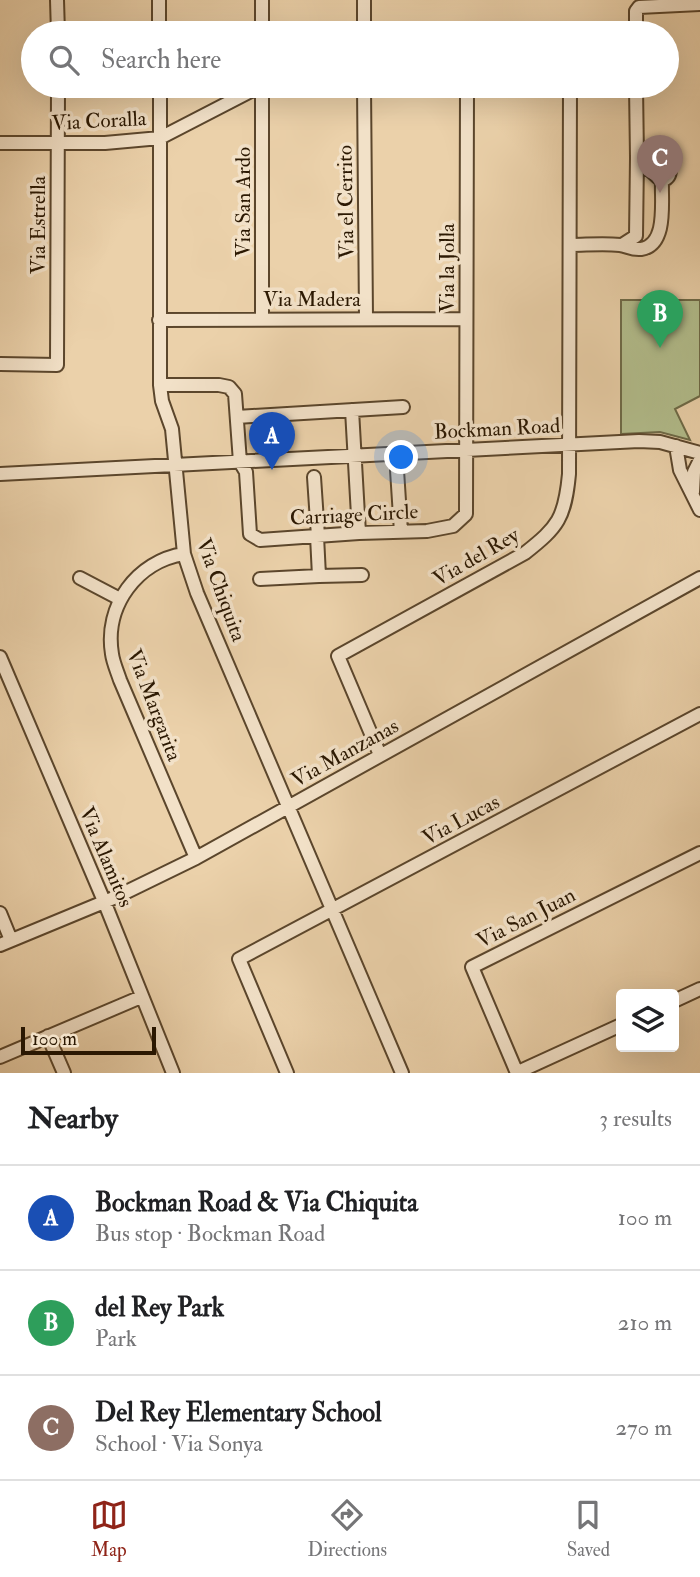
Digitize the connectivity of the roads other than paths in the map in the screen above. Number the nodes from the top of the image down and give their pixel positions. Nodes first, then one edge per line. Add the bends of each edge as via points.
1 (58, 0) edge
2 (159, 0) edge
3 (262, 0) edge
4 (364, 0) edge
5 (673, 2) edge
6 (700, 4) edge
7 (58, 21) edge
8 (159, 21) edge
9 (262, 21) edge
10 (364, 21) edge
11 (636, 21) edge
12 (58, 98) edge
13 (160, 98) edge
14 (238, 98) edge
15 (265, 98) edge
16 (364, 98) edge
17 (467, 98) edge
18 (570, 98) edge
19 (636, 98) edge
20 (160, 138) junction
21 (0, 143) edge
22 (58, 143) junction
23 (636, 158) junction
24 (570, 245) junction
25 (622, 245) junction
26 (366, 318) junction
27 (262, 319) junction
28 (466, 319) junction
29 (159, 320) junction
30 (0, 364) edge
31 (160, 385) junction
32 (403, 407) dead end
33 (352, 411) junction
34 (237, 417) junction
35 (569, 445) junction
36 (676, 446) junction
37 (467, 450) junction
38 (700, 453) edge
39 (353, 455) junction
40 (700, 460) edge
41 (240, 462) junction
42 (176, 465) junction
43 (397, 470) dead end
44 (0, 474) edge
45 (314, 477) dead end
46 (693, 496) junction
47 (700, 510) edge
48 (401, 532) junction
49 (359, 533) junction
50 (317, 536) junction
51 (184, 554) junction
52 (362, 575) dead end
53 (318, 576) junction
54 (80, 578) dead end
55 (700, 578) edge
56 (260, 579) dead end
57 (120, 599) junction
58 (0, 657) edge
59 (700, 713) edge
60 (380, 755) junction
61 (288, 806) junction
62 (700, 853) edge
63 (197, 858) junction
64 (104, 901) junction
65 (332, 910) junction
66 (0, 913) edge
67 (6, 942) edge
68 (700, 989) edge
69 (141, 997) junction
70 (679, 999) edge
71 (616, 1027) edge
72 (48, 1036) junction
73 (0, 1057) edge
74 (64, 1073) edge
75 (173, 1073) edge
76 (287, 1073) edge
77 (401, 1073) edge
78 (517, 1073) edge

1 - 7 street
2 - 8 street
3 - 9 street
4 - 10 street
5 - 6 street
5 - 11 street via 639,8
12 - 22 street, Via Estrella
13 - 20 street, Via Chiquita
14 - 20 street, Via Coralla
15 - 27 street, Via San Ardo
16 - 26 street, Via el Cerrito
17 - 28 street, Via la Jolla
18 - 24 street, Via del Rey
19 - 23 street
20 - 22 street, Via Coralla
20 - 29 street, Via Chiquita
21 - 22 street, Via Coralla
22 - 30 street, Via Estrella via 57,365
23 - 25 street via 636,236
23 - 25 street via 662,181 661,227 650,246 631,249
24 - 25 street
24 - 35 street, Via del Rey
26 - 27 street, Via Madera
26 - 28 street, Via Madera
27 - 29 street, Via Madera
28 - 37 street, Via la Jolla
29 - 31 street, Via Chiquita
31 - 34 street via 229,387 235,394
31 - 42 street, Via Chiquita
32 - 33 street
33 - 34 street
33 - 39 street
34 - 41 street
35 - 36 street, Bockman Road via 639,441
35 - 37 street, Bockman Road
35 - 60 street, Via del Rey via 567,503 549,534 525,553 338,656
36 - 38 street, Bockman Road
36 - 46 street via 680,470
37 - 39 street, Bockman Road
37 - 48 street, Carriage Circle via 466,514 453,526
39 - 41 street, Bockman Road
39 - 49 street
40 - 46 street
41 - 42 street, Bockman Road
41 - 50 street, Carriage Circle via 246,472 250,534 260,540
42 - 44 street, Bockman Road
42 - 51 street, Via Chiquita
43 - 48 street
45 - 50 street
46 - 47 street
48 - 49 street, Carriage Circle
49 - 50 street, Carriage Circle
50 - 53 street
51 - 57 street, Via Margarita via 150,567
51 - 61 street, Via Chiquita
52 - 53 street
53 - 56 street
54 - 57 street
55 - 60 street, Via Manzanas
57 - 63 street, Via Margarita via 112,623 111,654
58 - 64 street, Via Alamitos
59 - 65 street, Via Lucas
60 - 61 street, Via Manzanas
61 - 63 street, Via Manzanas
61 - 65 street, Via Chiquita
62 - 78 street, Via San Juan via 472,967
63 - 64 street, Via Manzanas
64 - 67 street, Via Manzanas
64 - 69 street, Via Alamitos
65 - 76 street, Via Lucas via 239,959
65 - 77 street, Via Chiquita
66 - 67 street
68 - 70 street
69 - 72 street
69 - 75 street, Via Alamitos
71 - 78 street
72 - 73 street
72 - 74 street

